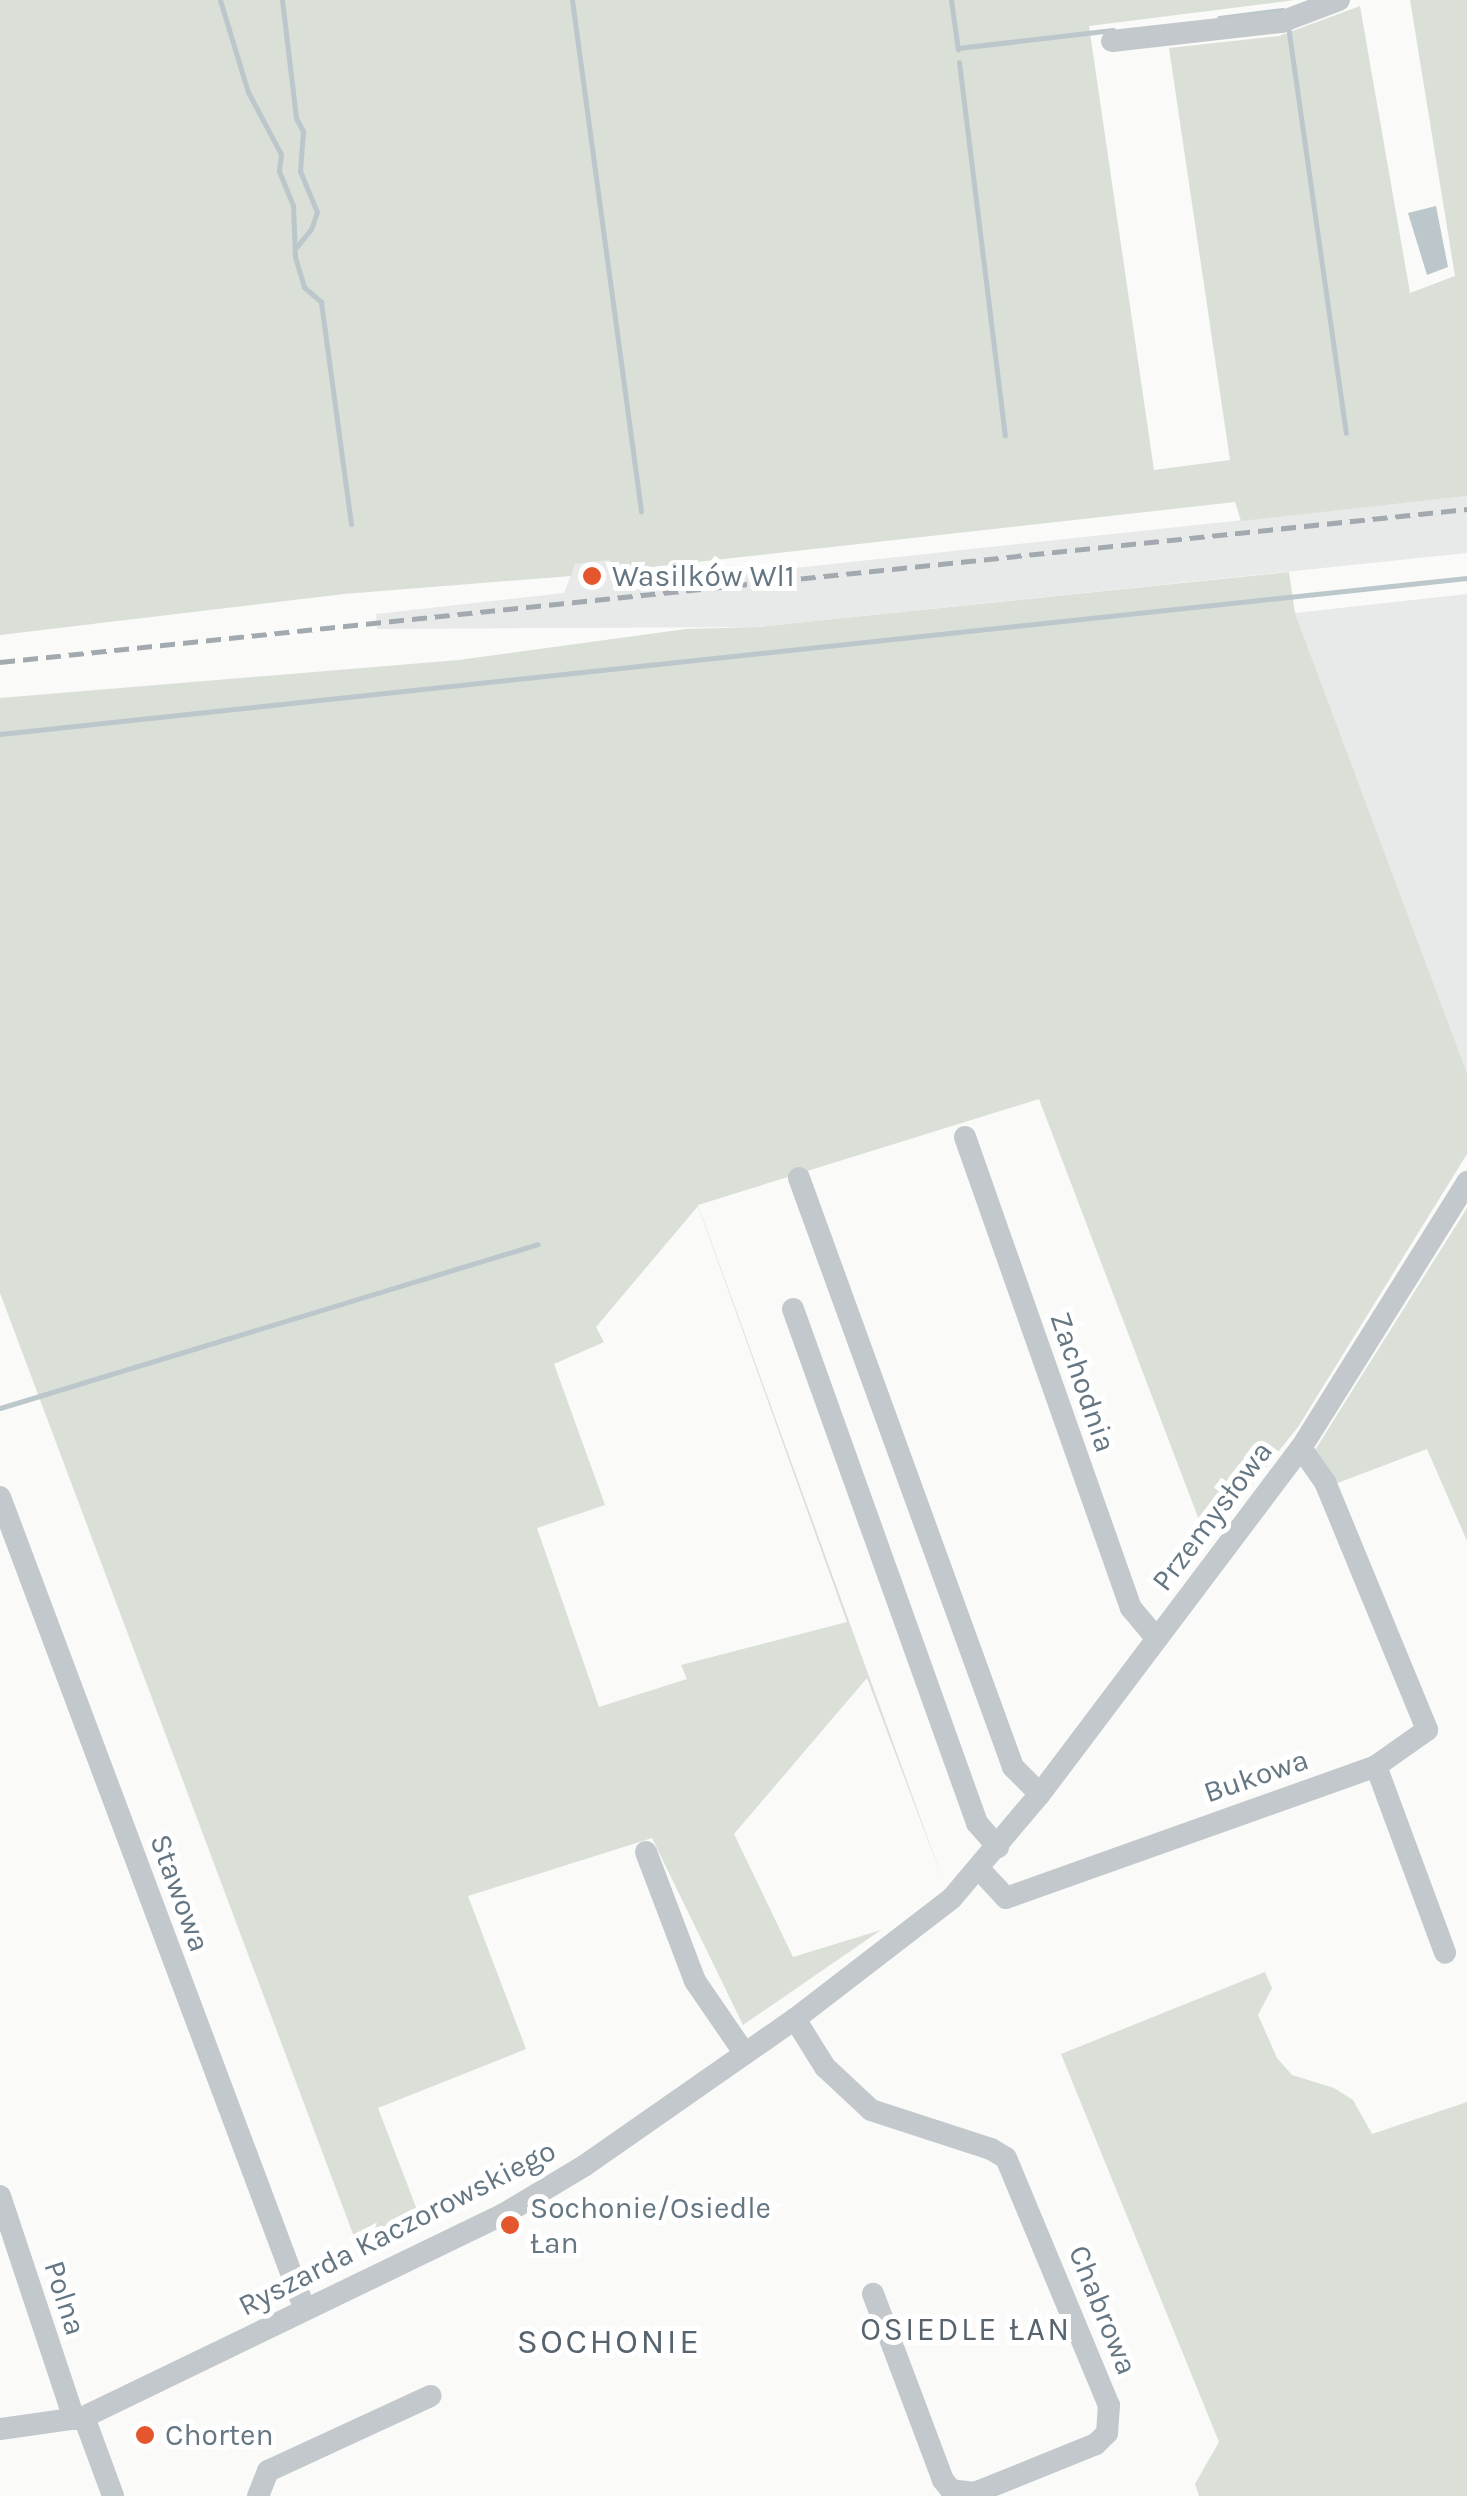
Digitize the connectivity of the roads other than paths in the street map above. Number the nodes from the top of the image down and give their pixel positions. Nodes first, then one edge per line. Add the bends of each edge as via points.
1 (1340, 0) edge
2 (1112, 41) dead end
3 (964, 1137) dead end
4 (799, 1178) dead end
5 (1467, 1182) edge
6 (793, 1309) dead end
7 (1301, 1448) junction
8 (0, 1497) edge
9 (1157, 1639) junction
10 (1376, 1766) junction
11 (1040, 1794) junction
12 (998, 1847) junction
13 (646, 1852) dead end
14 (980, 1870) junction
15 (1444, 1953) dead end
16 (795, 2019) junction
17 (745, 2054) junction
18 (0, 2196) edge
19 (873, 2294) dead end
20 (305, 2310) junction
21 (430, 2396) dead end
22 (79, 2418) junction
23 (0, 2430) edge
24 (114, 2496) edge
25 (258, 2496) edge

1 - 2 street via 1280,22
3 - 9 street, Zachodnia via 1131,1608
4 - 11 street via 1013,1767
5 - 7 street, Przemysłowa
6 - 12 street via 977,1823
7 - 9 street, Przemysłowa
7 - 10 street via 1325,1482 1427,1730
8 - 20 street, Stawowa
9 - 11 street, Przemysłowa
10 - 14 street, Bukowa via 1006,1898
10 - 15 street
11 - 12 street, Przemysłowa
12 - 14 street, Przemysłowa
13 - 17 street via 695,1981
14 - 16 street, Ryszarda Kaczorowskiego via 914,1930
16 - 17 street, Ryszarda Kaczorowskiego
16 - 19 street, Chabrowa via 825,2067 871,2110 1006,2158 1109,2405 1108,2433 1096,2444 975,2493 951,2490
17 - 20 street, Ryszarda Kaczorowskiego via 504,2214
18 - 22 street, Polna
20 - 22 street, Ryszarda Kaczorowskiego
21 - 25 street via 268,2471
22 - 23 street, Ryszarda Kaczorowskiego
22 - 24 street, Polna

